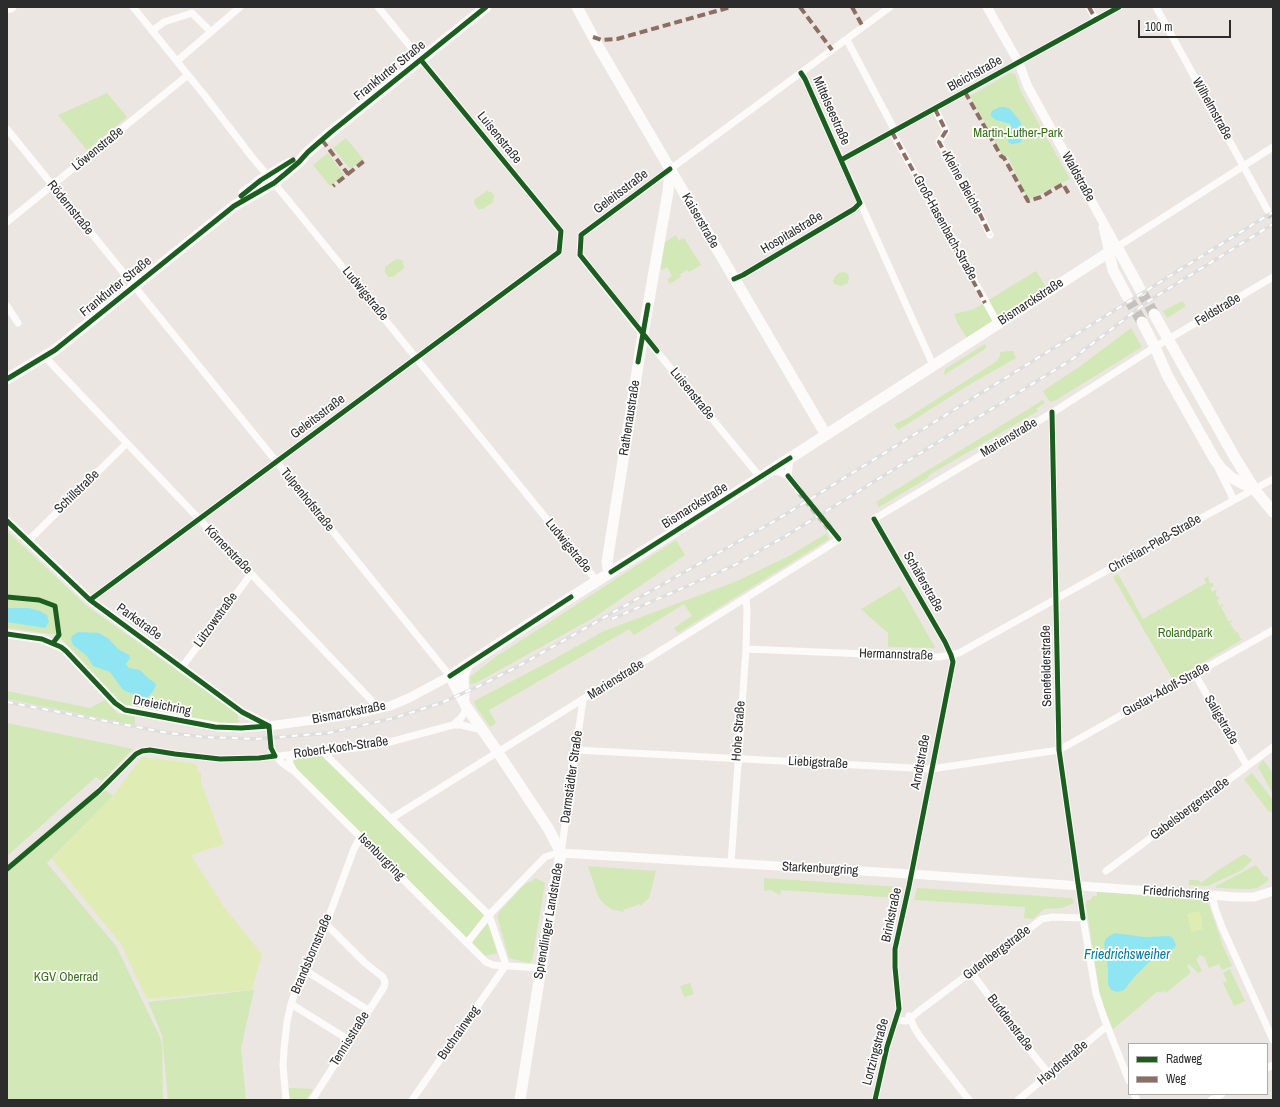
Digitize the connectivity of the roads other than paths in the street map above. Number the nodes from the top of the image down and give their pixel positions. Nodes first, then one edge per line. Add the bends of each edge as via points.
1 (11, 7) edge
2 (133, 7) edge
3 (240, 7) edge
4 (378, 7) edge
5 (486, 7) edge
6 (577, 7) edge
7 (890, 7) edge
8 (987, 7) edge
9 (1089, 7) edge
10 (1119, 7) edge
11 (1156, 7) edge
12 (7, 8) edge
13 (1096, 20) junction
14 (152, 31) junction
15 (211, 32) junction
16 (847, 40) junction
17 (421, 60) junction
18 (177, 61) junction
19 (1018, 63) junction
20 (801, 73) junction
21 (188, 75) junction
22 (935, 109) junction
23 (7, 129) edge
24 (894, 131) junction
25 (1273, 147) edge
26 (841, 160) junction
27 (1244, 166) junction
28 (670, 170) junction
29 (271, 179) junction
30 (52, 186) junction
31 (860, 203) junction
32 (1268, 211) tunnel mouth
33 (7, 222) edge
34 (990, 235) dead end
35 (1113, 250) junction
36 (559, 252) joint
37 (580, 255) joint
38 (1273, 277) edge
39 (734, 279) junction
40 (134, 286) junction
41 (1141, 291) tunnel mouth
42 (1128, 298) tunnel mouth
43 (7, 306) edge
44 (1154, 314) tunnel mouth
45 (1142, 322) tunnel mouth
46 (18, 323) dead end
47 (998, 324) junction
48 (643, 334) junction
49 (1162, 343) junction
50 (45, 357) junction
51 (417, 358) junction
52 (933, 365) junction
53 (7, 379) edge
54 (1052, 412) junction
55 (826, 435) junction
56 (127, 443) junction
57 (790, 458) junction
58 (1215, 460) junction
59 (277, 462) junction
60 (770, 471) junction
61 (788, 476) junction
62 (760, 477) junction
63 (1273, 479) edge
64 (1255, 490) junction
65 (799, 491) tunnel mouth
66 (1232, 501) junction
67 (1273, 512) edge
68 (874, 519) joint
69 (199, 520) junction
70 (7, 521) edge
71 (831, 530) tunnel mouth
72 (28, 541) junction
73 (611, 572) junction
74 (251, 574) junction
75 (597, 581) junction
76 (746, 599) junction
77 (90, 600) junction
78 (1056, 600) junction
79 (1273, 630) edge
80 (7, 634) edge
81 (746, 649) junction
82 (951, 656) junction
83 (468, 664) junction
84 (182, 667) junction
85 (1195, 674) junction
86 (450, 676) junction
87 (583, 700) junction
88 (466, 705) junction
89 (376, 709) junction
90 (242, 712) junction
91 (453, 725) junction
92 (269, 726) junction
93 (235, 728) junction
94 (483, 731) junction
95 (1273, 746) edge
96 (576, 750) junction
97 (1059, 750) junction
98 (337, 751) junction
99 (323, 752) junction
100 (498, 752) junction
101 (292, 754) junction
102 (275, 756) junction
103 (737, 758) junction
104 (336, 763) junction
105 (1247, 766) junction
106 (931, 769) junction
107 (294, 771) junction
108 (100, 791) dead end
109 (392, 818) junction
110 (360, 837) junction
111 (560, 853) junction
112 (731, 863) junction
113 (1106, 871) dead end
114 (912, 874) junction
115 (1079, 886) junction
116 (1273, 891) edge
117 (1212, 896) junction
118 (489, 915) junction
119 (1083, 918) junction
120 (326, 924) junction
121 (467, 943) junction
122 (506, 965) junction
123 (540, 968) junction
124 (303, 969) junction
125 (971, 972) junction
126 (291, 1004) junction
127 (899, 1009) junction
128 (368, 1010) junction
129 (909, 1017) junction
130 (896, 1020) junction
131 (1107, 1026) junction
132 (349, 1040) junction
133 (1273, 1040) edge
134 (1050, 1074) junction
135 (1128, 1078) edge
136 (1220, 1095) edge
137 (286, 1100) edge
138 (312, 1100) edge
139 (412, 1100) edge
140 (520, 1100) edge
141 (875, 1100) edge
142 (969, 1100) edge
143 (1018, 1100) edge
144 (1211, 1100) edge

1 - 12 main road
2 - 14 street, Ludwigstraße
3 - 15 street
4 - 17 street, Luisenstraße
5 - 17 main road, Frankfurter Straße
6 - 28 main road, Kaiserstraße
7 - 16 street, Geleitsstraße
8 - 19 street, Waldstraße
9 - 13 street
10 - 13 street, Bleichstraße
11 - 27 street, Wilhelmstraße
13 - 19 street, Bleichstraße
14 - 15 street via 164,22 192,13
14 - 18 street, Ludwigstraße
15 - 18 street
16 - 20 street, Geleitsstraße
16 - 24 street, Groß-Hasenbach-Straße
17 - 29 main road, Frankfurter Straße via 299,162
17 - 36 street, Luisenstraße via 560,231
18 - 21 street, Ludwigstraße
19 - 22 street, Bleichstraße
19 - 35 street, Waldstraße via 1028,87 1102,220
20 - 26 street, Mittelseestraße
20 - 28 street, Geleitsstraße
21 - 29 street, Ludwigstraße
21 - 30 street, Löwenstraße
22 - 24 street, Bleichstraße
22 - 34 street, Kleine Bleiche via 946,131 939,142
23 - 30 street, Rödernstraße
24 - 26 street, Bleichstraße
24 - 47 street, Groß-Hasenbach-Straße
25 - 27 street, Bismarckstraße
26 - 31 street, Mittelseestraße
27 - 32 street, Wilhelmstraße
27 - 35 street, Bismarckstraße
28 - 37 street, Geleitsstraße via 581,235
28 - 39 main road, Kaiserstraße
28 - 48 main road, Rathenaustraße
29 - 40 main road, Frankfurter Straße via 241,196 234,206
29 - 51 street, Ludwigstraße
30 - 33 street, Löwenstraße
30 - 40 street, Rödernstraße
31 - 39 street, Hospitalstraße via 854,209
31 - 52 street, Mittelseestraße
35 - 41 main road, Waldstraße
35 - 42 main road, Waldstraße via 1113,270
35 - 47 main road, Bismarckstraße
36 - 51 street, Geleitsstraße
37 - 48 street, Luisenstraße
38 - 49 street, Feldstraße
39 - 55 main road, Kaiserstraße
40 - 50 main road, Frankfurter Straße
40 - 59 street, Tulpenhofstraße
43 - 46 street
44 - 49 main road
45 - 49 main road
47 - 52 main road, Bismarckstraße
48 - 62 street, Luisenstraße
48 - 73 main road, Rathenaustraße via 607,562
49 - 54 street, Marienstraße
49 - 58 main road via 1170,380
49 - 64 main road via 1204,404
50 - 53 main road, Frankfurter Straße
50 - 56 street, Körnerstraße
51 - 59 street, Geleitsstraße
51 - 75 street, Ludwigstraße
52 - 55 main road, Bismarckstraße
54 - 68 street, Marienstraße
54 - 78 street, Senefelderstraße
55 - 57 main road, Bismarckstraße
56 - 69 street, Körnerstraße
56 - 72 street, Schillstraße
57 - 60 main road, Bismarckstraße
57 - 61 street
58 - 64 main road via 1232,478
58 - 66 street
59 - 69 street, Geleitsstraße
59 - 86 street, Tulpenhofstraße
60 - 61 street
60 - 62 main road, Bismarckstraße
61 - 65 street
62 - 73 main road, Bismarckstraße
63 - 64 street, Christian-Pleß-Straße
64 - 66 street, Christian-Pleß-Straße
64 - 67 main road
66 - 78 street, Christian-Pleß-Straße
68 - 82 street, Schäferstraße
69 - 74 street, Körnerstraße
69 - 77 street, Geleitsstraße
70 - 72 street, Parkstraße
71 - 76 street, Marienstraße via 839,540
72 - 77 street, Parkstraße
73 - 75 main road, Bismarckstraße
74 - 84 street, Lützowstraße
74 - 89 street, Körnerstraße via 371,700
75 - 83 main road, Bismarckstraße
76 - 81 street, Hohe Straße
76 - 87 street, Marienstraße
77 - 84 street, Parkstraße
78 - 82 street, Hermannstraße
78 - 97 street, Senefelderstraße
79 - 85 street, Gustav-Adolf-Straße
80 - 93 street, Dreieichring via 42,639 61,647 122,708 215,727
81 - 82 street, Hermannstraße
81 - 103 street, Hohe Straße
82 - 106 street, Arndtstraße via 952,664
83 - 86 main road, Bismarckstraße
83 - 88 main road via 463,681
84 - 90 street, Parkstraße
85 - 97 street, Gustav-Adolf-Straße
85 - 105 street, Saligstraße
86 - 88 main road, Sprendlinger Landstraße
86 - 89 street, Bismarckstraße via 416,695
87 - 96 street, Darmstädter Straße
87 - 100 street, Marienstraße
88 - 91 street via 461,718
88 - 94 main road, Sprendlinger Landstraße
89 - 92 street, Bismarckstraße via 334,718
90 - 92 street, Parkstraße
90 - 93 street via 244,718
91 - 94 street, Robert-Koch-Straße
91 - 98 street, Robert-Koch-Straße via 386,743
92 - 93 street, Dreieichring
92 - 102 street via 271,747
94 - 100 main road, Sprendlinger Landstraße
95 - 105 street, Gabelsbergerstraße
96 - 103 street, Liebigstraße
96 - 111 street, Darmstädter Straße
97 - 106 street, Liebigstraße
97 - 115 street, Senefelderstraße
98 - 99 street, Robert-Koch-Straße
98 - 104 street via 334,757
99 - 101 street, Robert-Koch-Straße
99 - 104 street
100 - 109 street, Marienstraße
100 - 111 main road, Sprendlinger Landstraße via 554,838
101 - 102 street, Robert-Koch-Straße
101 - 107 street via 289,762
102 - 107 street, Isenburgring
102 - 108 street, Robert-Koch-Straße via 220,759 142,751
103 - 106 street, Liebigstraße
103 - 112 street, Hohe Straße
104 - 109 street
105 - 113 street, Gabelsbergerstraße
106 - 114 street, Arndtstraße
107 - 110 street, Isenburgring
109 - 118 street
110 - 120 street, Brandsbornstraße
110 - 121 street, Isenburgring
111 - 112 street, Starkenburgring
111 - 118 street via 545,857
111 - 123 main road, Sprendlinger Landstraße
112 - 114 street, Starkenburgring
114 - 115 street, Starkenburgring
114 - 127 street, Brinkstraße via 895,953
115 - 117 street, Friedrichsring
115 - 119 street, Senefelderstraße
116 - 117 street, Friedrichsring via 1250,897
117 - 133 street via 1222,928
118 - 121 street
118 - 122 street
119 - 125 street, Gutenbergstraße via 1042,919
119 - 131 street, Senefelderstraße via 1098,1002
120 - 124 street, Brandsbornstraße
120 - 128 street, Tennisstraße via 365,964 385,978 384,987
121 - 122 street, Isenburgring via 488,964
122 - 123 street, Isenburgring
122 - 139 street, Buchrainweg
123 - 140 main road, Sprendlinger Landstraße
124 - 126 street, Brandsbornstraße
124 - 128 street
125 - 129 street, Gutenbergstraße
125 - 134 street, Buddenstraße
126 - 132 street
126 - 137 street, Brandsbornstraße via 283,1066
127 - 129 street
127 - 130 street, Lortzingstraße
128 - 132 street, Tennisstraße
129 - 130 street, Gutenbergstraße via 902,1021
129 - 142 street via 921,1038
130 - 141 street, Lortzingstraße
131 - 134 street, Haydnstraße
131 - 135 street, Senefelderstraße
132 - 138 street, Tennisstraße
134 - 143 street, Haydnstraße
136 - 144 street

